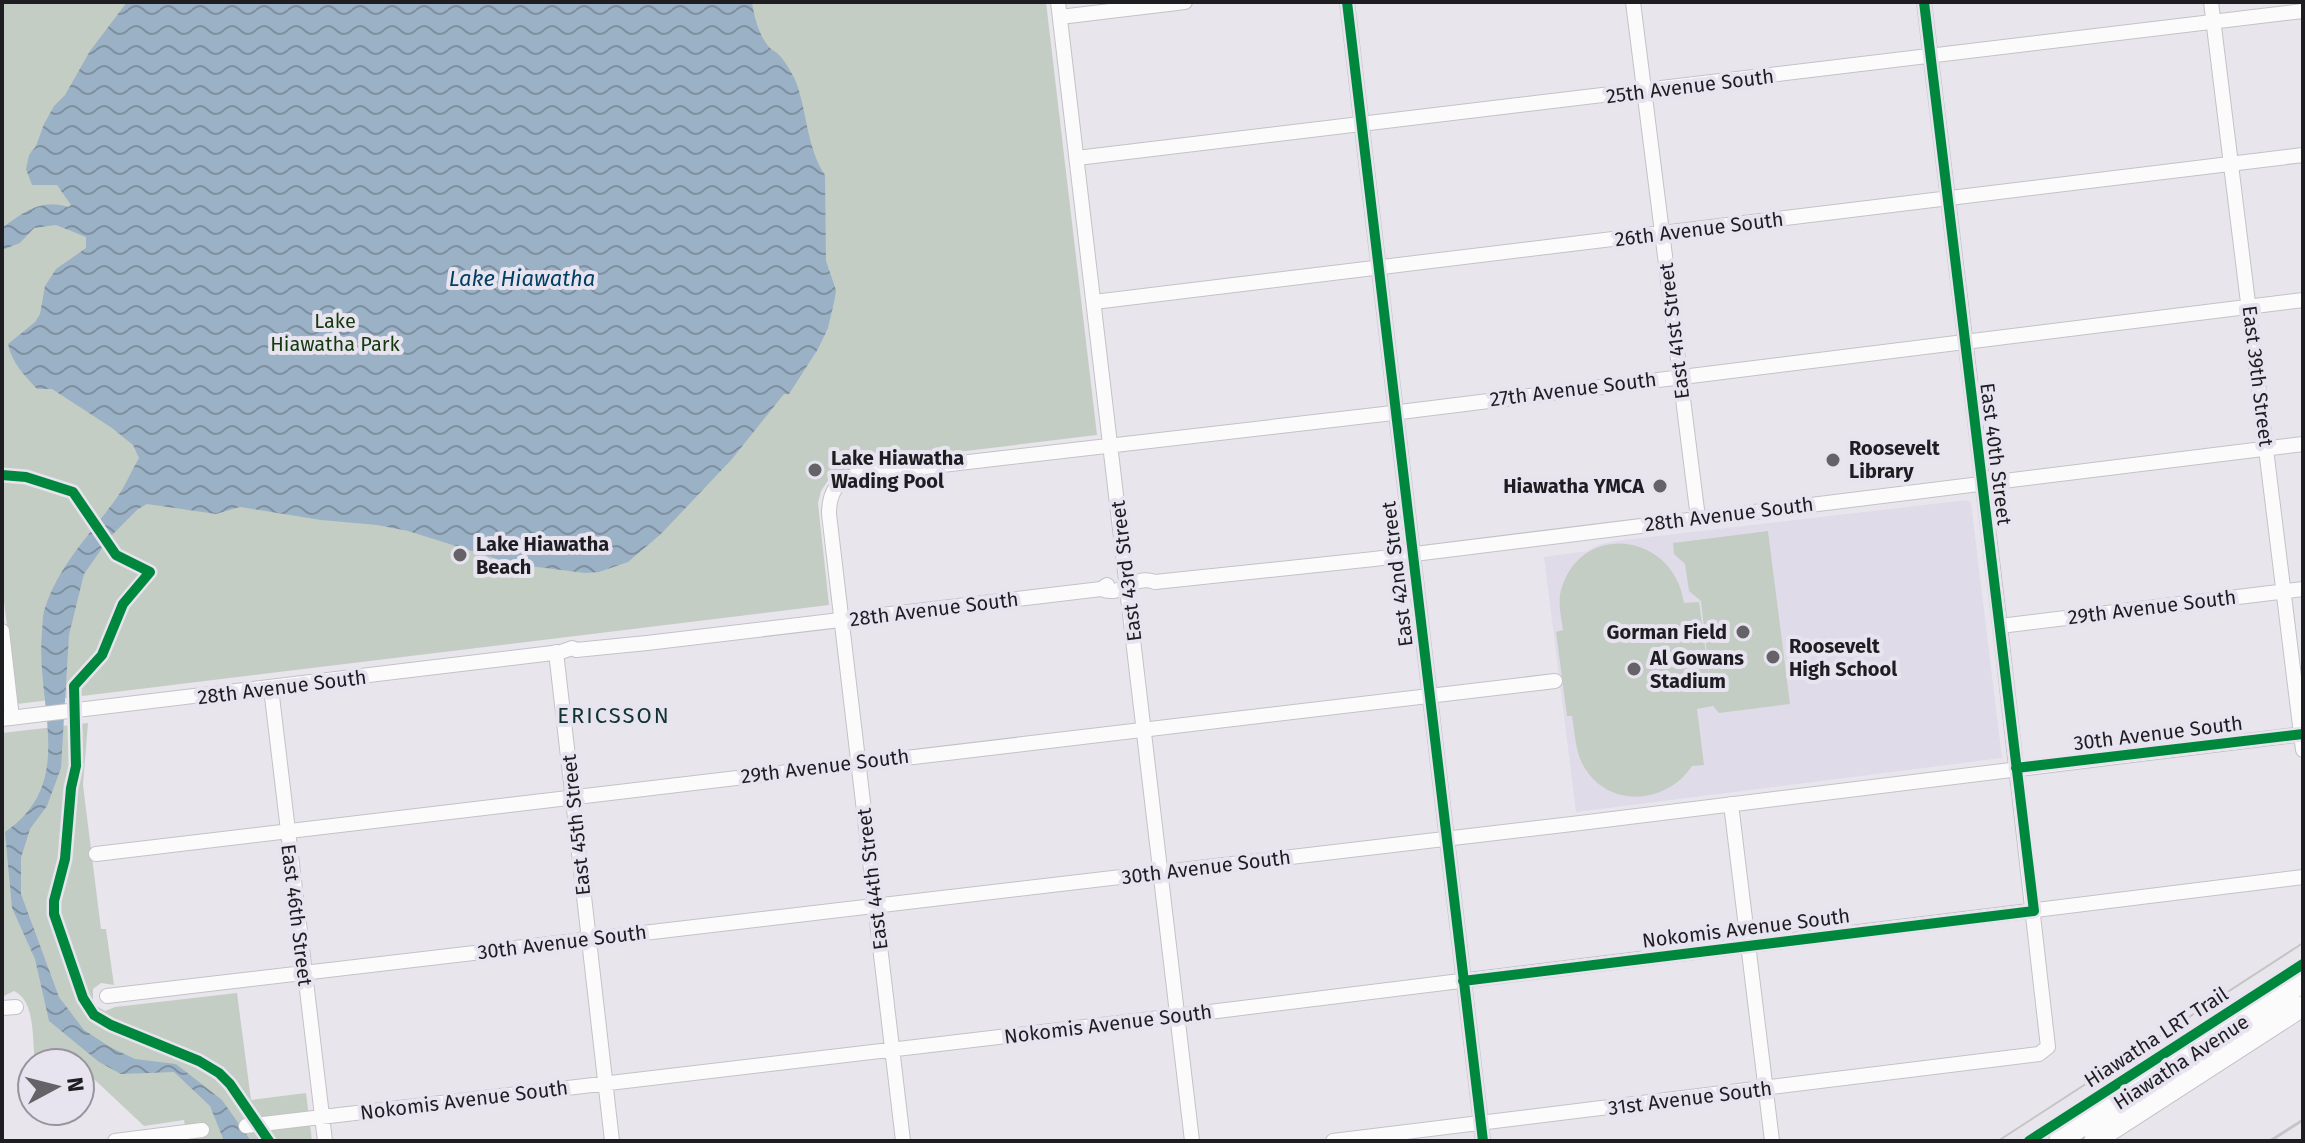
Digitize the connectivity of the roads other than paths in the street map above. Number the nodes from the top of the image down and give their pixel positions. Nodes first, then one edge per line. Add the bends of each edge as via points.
1 (1185, 2) edge
2 (1347, 2) edge
3 (1633, 2) edge
4 (1924, 2) edge
5 (2211, 2) edge
6 (1059, 10) edge
7 (2303, 11) edge
8 (2214, 22) junction
9 (1931, 57) junction
10 (1645, 91) junction
11 (1362, 125) junction
12 (2303, 155) edge
13 (1077, 158) junction
14 (2231, 164) junction
15 (1947, 199) junction
16 (1662, 234) junction
17 (1378, 268) junction
18 (2303, 300) edge
19 (1094, 302) junction
20 (2249, 306) junction
21 (1964, 342) junction
22 (1679, 376) junction
23 (1396, 412) junction
24 (2303, 444) edge
25 (1111, 447) junction
26 (2267, 449) junction
27 (844, 480) joint
28 (1982, 484) junction
29 (1698, 518) junction
30 (1412, 553) junction
31 (1128, 586) junction
32 (2303, 589) edge
33 (2284, 591) junction
34 (842, 620) junction
35 (2000, 626) junction
36 (2, 631) edge
37 (558, 652) junction
38 (1555, 681) dead end
39 (271, 688) junction
40 (1430, 696) junction
41 (7, 719) edge
42 (1144, 729) junction
43 (2302, 734) edge
44 (2303, 750) edge
45 (858, 762) junction
46 (2016, 768) junction
47 (573, 796) junction
48 (1731, 804) junction
49 (287, 831) junction
50 (1447, 839) junction
51 (96, 854) dead end
52 (1161, 872) junction
53 (2303, 877) edge
54 (875, 906) junction
55 (2034, 911) junction
56 (589, 939) junction
57 (1748, 946) junction
58 (305, 973) junction
59 (1463, 981) junction
60 (2303, 982) edge
61 (107, 996) dead end
62 (2303, 1006) edge
63 (1177, 1016) junction
64 (891, 1049) junction
65 (2045, 1051) joint
66 (605, 1083) junction
67 (1765, 1089) junction
68 (322, 1116) junction
69 (1480, 1124) junction
70 (246, 1126) dead end
71 (202, 1130) dead end
72 (115, 1141) edge
73 (325, 1141) edge
74 (612, 1141) edge
75 (903, 1141) edge
76 (1192, 1141) edge
77 (1333, 1141) edge
78 (1483, 1141) edge
79 (1772, 1141) edge
80 (2059, 1141) edge
81 (2094, 1141) edge

1 - 6 street
2 - 11 street, East 42nd Street
3 - 10 street, East 41st Street
4 - 9 street, East 40th Street
5 - 8 street, East 39th Street
6 - 13 street, East 43rd Street
7 - 8 street, 25th Avenue South
8 - 9 street, 25th Avenue South
8 - 14 street, East 39th Street
9 - 10 street, 25th Avenue South
9 - 15 street, East 40th Street
10 - 11 street, 25th Avenue South
10 - 16 street, East 41st Street
11 - 13 street, 25th Avenue South
11 - 17 street, East 42nd Street
12 - 14 street, 26th Avenue South
13 - 19 street, East 43rd Street
14 - 15 street, 26th Avenue South
14 - 20 street, East 39th Street
15 - 16 street, 26th Avenue South
15 - 21 street, East 40th Street
16 - 17 street, 26th Avenue South
16 - 22 street, East 41st Street
17 - 19 street, 26th Avenue South
17 - 23 street, East 42nd Street
18 - 20 street, 27th Avenue South
19 - 25 street, East 43rd Street
20 - 21 street, 27th Avenue South
20 - 26 street, East 39th Street
21 - 22 street, 27th Avenue South
21 - 28 street, East 40th Street
22 - 23 street, 27th Avenue South
22 - 29 street, East 41st Street
23 - 25 street, 27th Avenue South
23 - 30 street, East 42nd Street
24 - 26 street, 28th Avenue South
25 - 27 street, 27th Avenue South
25 - 31 street, East 43rd Street
26 - 28 street, 28th Avenue South
26 - 33 street, East 39th Street
27 - 34 street, East 44th Street via 829,501
28 - 29 street, 28th Avenue South
28 - 35 street, East 40th Street
29 - 30 street, 28th Avenue South
30 - 31 street, 28th Avenue South via 1155,582 1140,589
30 - 40 street, East 42nd Street
31 - 34 street, 28th Avenue South
31 - 42 street, East 43rd Street
32 - 33 street, 29th Avenue South
33 - 35 street, 29th Avenue South
33 - 43 street, East 39th Street
34 - 37 street, 28th Avenue South
34 - 45 street, East 44th Street
35 - 46 street, East 40th Street
36 - 41 street
37 - 39 street, 28th Avenue South
37 - 47 street, East 45th Street
38 - 40 street, 29th Avenue South
39 - 41 street, 28th Avenue South
39 - 49 street, East 46th Street
40 - 42 street, 29th Avenue South
40 - 50 street, East 42nd Street
42 - 45 street, 29th Avenue South
42 - 52 street, East 43rd Street
43 - 44 street, East 39th Street
43 - 46 street, 30th Avenue South
45 - 47 street, 29th Avenue South
45 - 54 street, East 44th Street
46 - 48 street, 30th Avenue South
46 - 55 street, East 40th Street
47 - 49 street, 29th Avenue South
47 - 56 street, East 45th Street
48 - 50 street, 30th Avenue South
48 - 57 street
49 - 51 street, 29th Avenue South
49 - 58 street, East 46th Street
50 - 52 street, 30th Avenue South
50 - 59 street, East 42nd Street
52 - 54 street, 30th Avenue South
52 - 63 street, East 43rd Street
53 - 55 street, Nokomis Avenue South
54 - 56 street, 30th Avenue South
54 - 64 street, East 44th Street
55 - 57 street, Nokomis Avenue South
55 - 65 street, East 40th Street via 2049,1043
56 - 58 street, 30th Avenue South
56 - 66 street, East 45th Street
57 - 59 street, Nokomis Avenue South
57 - 67 street
58 - 61 street, 30th Avenue South
58 - 68 street, East 46th Street
59 - 63 street, Nokomis Avenue South
59 - 69 street, East 42nd Street
60 - 80 highway, Hiawatha Avenue
62 - 81 highway, Hiawatha Avenue
63 - 64 street, Nokomis Avenue South
63 - 76 street, East 43rd Street
64 - 66 street, Nokomis Avenue South
64 - 75 street, East 44th Street
65 - 67 street, 31st Avenue South
66 - 68 street, Nokomis Avenue South
66 - 74 street, East 45th Street
67 - 69 street, 31st Avenue South
67 - 79 street
68 - 70 street, Nokomis Avenue South
68 - 73 street, East 46th Street
69 - 77 street, 31st Avenue South
69 - 78 street, East 42nd Street
71 - 72 street

